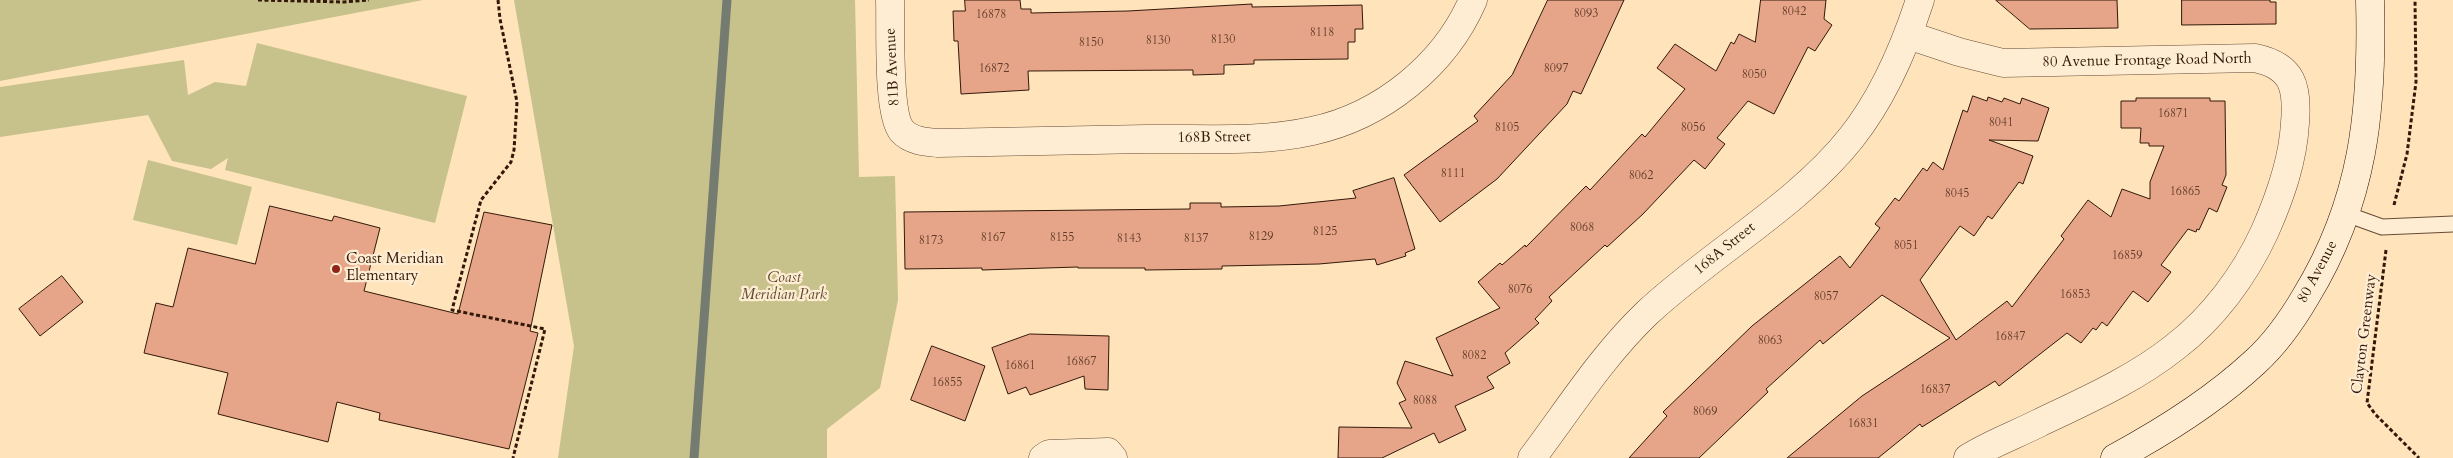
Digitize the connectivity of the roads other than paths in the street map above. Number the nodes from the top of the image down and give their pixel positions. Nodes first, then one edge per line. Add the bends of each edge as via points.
1 (890, 0) edge
2 (1473, 0) edge
3 (1920, 0) edge
4 (2370, 0) edge
5 (1908, 35) junction
6 (903, 132) joint
7 (2346, 214) junction
8 (2453, 224) edge
9 (1043, 458) edge
10 (1113, 458) edge
11 (1532, 458) edge
12 (1968, 458) edge
13 (2115, 458) edge

1 - 6 street, 81B Avenue via 893,101
2 - 6 street, 168B Street via 1460,27 1443,50 1406,87 1360,114 1311,132 1250,137 938,143 920,141
3 - 5 street, 168A Street
4 - 7 street, 80 Avenue via 2372,50 2362,149
5 - 11 street, 168A Street via 1881,91 1844,146 1798,191 1686,279 1626,333 1605,356
5 - 12 street, 80 Avenue Frontage Road North via 2002,63 2256,58 2282,68 2291,80 2294,97 2296,117 2291,154 2276,205 2242,272 2210,314 2175,347 2144,368
7 - 8 lane via 2382,226
7 - 13 street, 80 Avenue via 2319,274 2286,327 2266,351 2211,399
9 - 10 street via 1049,454 1108,452

